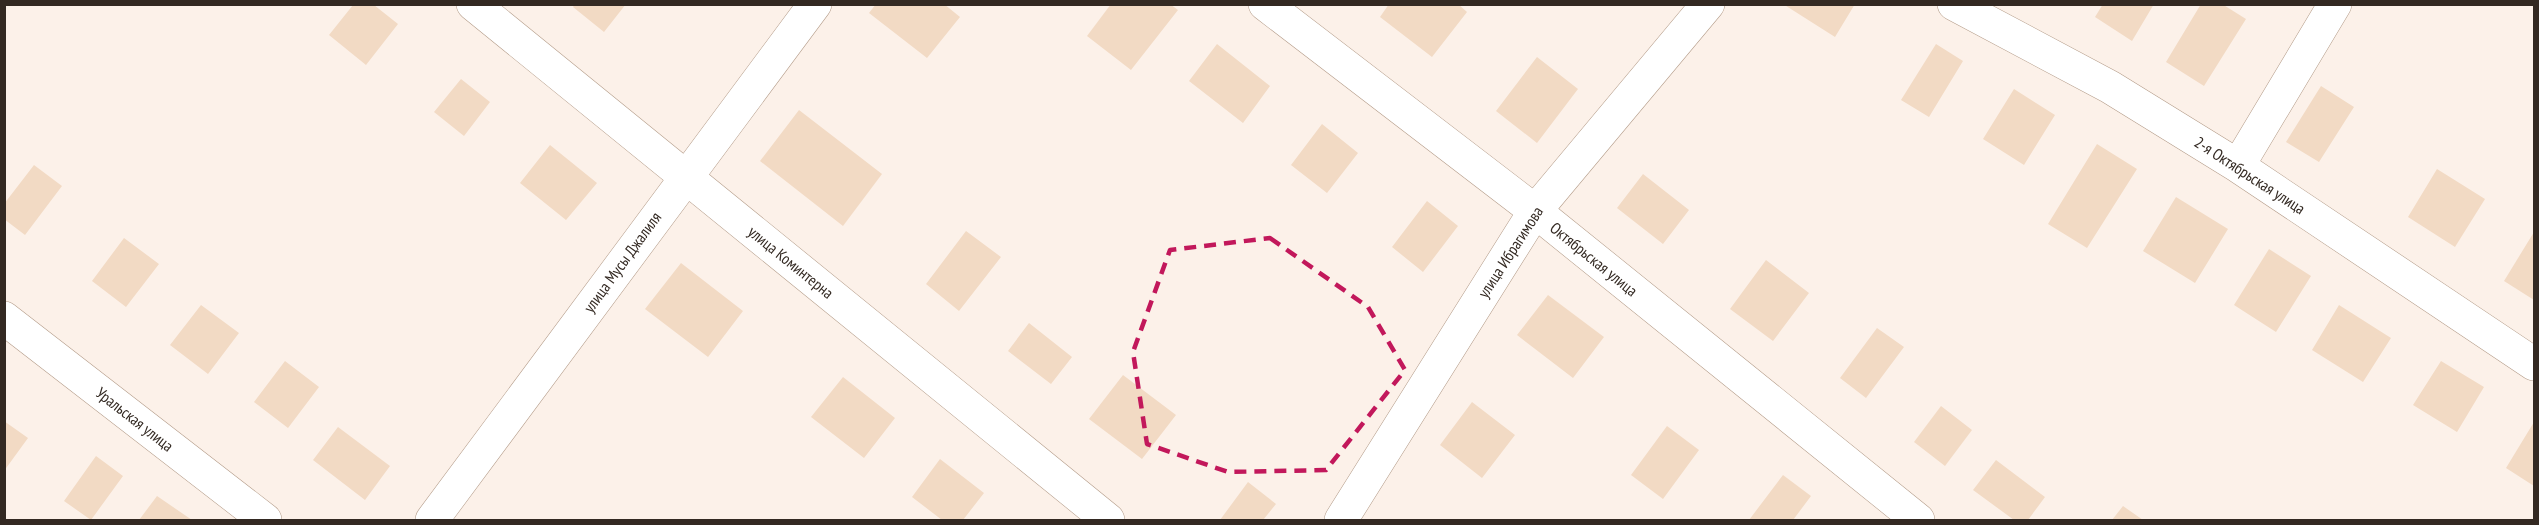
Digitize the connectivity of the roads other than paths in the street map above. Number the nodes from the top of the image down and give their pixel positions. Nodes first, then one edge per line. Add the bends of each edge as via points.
1 (473, 4) edge
2 (815, 4) edge
3 (1265, 4) edge
4 (1708, 4) edge
5 (1954, 4) edge
6 (2335, 4) edge
7 (2238, 166) junction
8 (685, 177) junction
9 (1535, 211) junction
10 (4, 318) edge
11 (2535, 364) edge
12 (265, 520) edge
13 (432, 520) edge
14 (1108, 520) edge
15 (1341, 520) edge
16 (1918, 520) edge

1 - 8 street, улица Коминтерна
2 - 8 street, улица Мусы Джалиля
3 - 9 street, Октябрьская улица
4 - 9 street, улица Ибрагимова
5 - 7 street, 2-я Октябрьская улица via 2110,87
6 - 7 street
7 - 11 street, 2-я Октябрьская улица
8 - 13 street, улица Мусы Джалиля
8 - 14 street, улица Коминтерна
9 - 15 street, улица Ибрагимова
9 - 16 street, Октябрьская улица
10 - 12 street, Уральская улица

